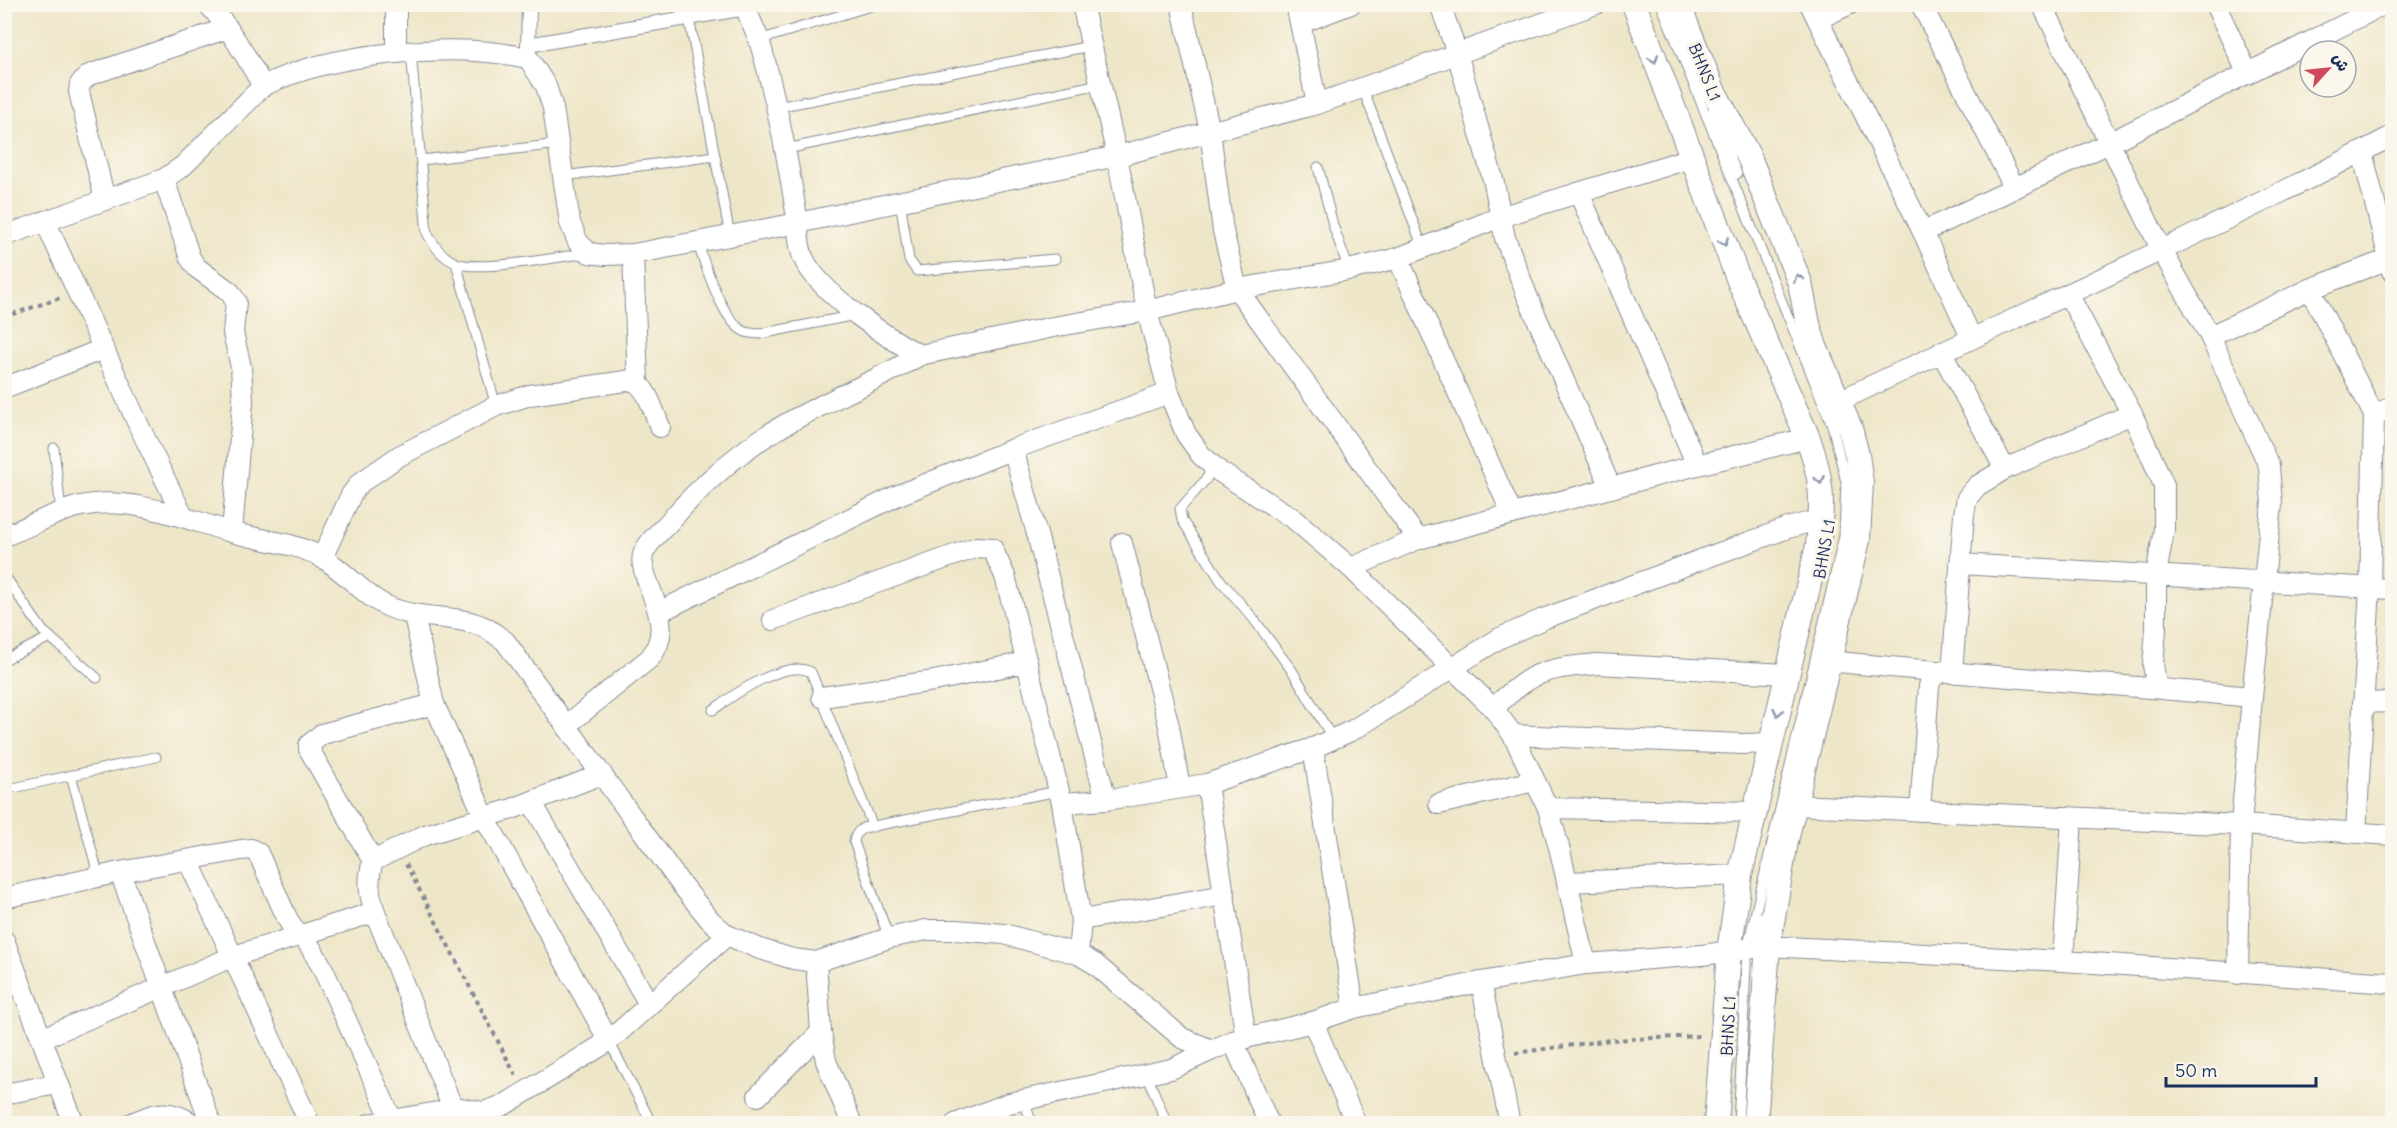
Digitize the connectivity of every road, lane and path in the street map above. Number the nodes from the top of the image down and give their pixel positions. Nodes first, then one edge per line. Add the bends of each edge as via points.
1 (396, 4) edge
2 (529, 4) edge
3 (877, 4) edge
4 (1082, 4) edge
5 (1181, 4) edge
6 (1351, 4) edge
7 (1440, 4) edge
8 (1596, 4) edge
9 (1634, 4) edge
10 (1661, 4) edge
11 (1669, 4) edge
12 (1678, 4) edge
13 (1850, 4) edge
14 (1921, 4) edge
15 (2042, 4) edge
16 (2215, 4) edge
17 (2385, 4) edge
18 (211, 5) edge
19 (745, 6) edge
20 (1814, 12) edge
21 (1298, 14) edge
22 (689, 18) junction
23 (228, 28) junction
24 (759, 40) junction
25 (1091, 46) junction
26 (403, 52) junction
27 (528, 52) junction
28 (1457, 53) junction
29 (2248, 74) junction
30 (1100, 84) junction
31 (263, 86) junction
32 (1363, 89) junction
33 (1317, 104) junction
34 (777, 106) junction
35 (1210, 131) junction
36 (2392, 136) edge
37 (2109, 143) junction
38 (559, 144) junction
39 (786, 149) junction
40 (2362, 152) junction
41 (715, 156) junction
42 (1117, 156) junction
43 (1691, 158) junction
44 (421, 160) junction
45 (1318, 167) dead end
46 (564, 176) junction
47 (164, 179) junction
48 (2014, 187) junction
49 (1580, 192) junction
50 (105, 200) junction
51 (900, 201) junction
52 (1500, 217) junction
53 (45, 220) junction
54 (798, 223) junction
55 (1923, 232) junction
56 (4, 236) edge
57 (730, 236) junction
58 (697, 242) junction
59 (1423, 248) junction
60 (2162, 251) junction
61 (590, 253) junction
62 (633, 254) junction
63 (1398, 258) junction
64 (1055, 259) dead end
65 (456, 263) junction
66 (2391, 265) edge
67 (1349, 270) junction
68 (2310, 289) junction
69 (1237, 290) junction
70 (78, 292) junction
71 (2068, 294) junction
72 (1148, 311) junction
73 (857, 315) junction
74 (4, 317) edge
75 (2210, 336) junction
76 (1971, 338) junction
77 (103, 349) junction
78 (1941, 352) junction
79 (920, 355) junction
80 (638, 383) junction
81 (4, 388) edge
82 (1169, 393) junction
83 (1839, 401) junction
84 (496, 406) junction
85 (2384, 411) edge
86 (2133, 414) junction
87 (660, 427) dead end
88 (1808, 438) junction
89 (54, 448) dead end
90 (1013, 449) junction
91 (1212, 465) junction
92 (1697, 465) junction
93 (2005, 469) junction
94 (1611, 488) junction
95 (61, 512) junction
96 (1512, 514) junction
97 (183, 516) junction
98 (1821, 519) junction
99 (232, 532) junction
100 (4, 536) edge
101 (1418, 539) junction
102 (1122, 543) dead end
103 (322, 558) junction
104 (1960, 564) junction
105 (1351, 568) junction
106 (4, 575) edge
107 (2156, 575) junction
108 (2264, 583) junction
109 (2370, 588) junction
110 (2392, 589) edge
111 (659, 612) junction
112 (414, 616) junction
113 (773, 620) dead end
114 (50, 637) junction
115 (4, 660) edge
116 (1829, 661) junction
117 (1027, 662) junction
118 (1454, 668) junction
119 (1946, 673) junction
120 (1787, 674) junction
121 (97, 678) dead end
122 (2157, 687) junction
123 (822, 697) junction
124 (2252, 697) junction
125 (2392, 702) edge
126 (2363, 703) junction
127 (434, 704) junction
128 (1493, 708) junction
129 (713, 710) dead end
130 (567, 725) junction
131 (1513, 735) junction
132 (1333, 739) junction
133 (1771, 743) junction
134 (1313, 748) junction
135 (156, 756) dead end
136 (602, 774) junction
137 (71, 775) junction
138 (1534, 781) junction
139 (1207, 784) junction
140 (1180, 788) junction
141 (4, 790) edge
142 (1060, 797) junction
143 (1106, 800) junction
144 (532, 802) junction
145 (1439, 804) dead end
146 (1795, 805) junction
147 (1548, 808) junction
148 (1920, 811) junction
149 (1755, 812) junction
150 (485, 818) junction
151 (2072, 818) junction
152 (2241, 825) junction
153 (873, 827) junction
154 (2356, 832) junction
155 (2392, 835) edge
156 (398, 848) junction
157 (188, 860) junction
158 (373, 861) junction
159 (120, 872) junction
160 (1740, 874) junction
161 (99, 877) junction
162 (1567, 882) junction
163 (1226, 895) junction
164 (4, 898) edge
165 (375, 912) junction
166 (1081, 920) junction
167 (300, 935) junction
168 (727, 935) junction
169 (889, 938) junction
170 (4, 940) edge
171 (1750, 949) junction
172 (1078, 954) junction
173 (234, 956) junction
174 (2063, 961) junction
175 (816, 962) junction
176 (1586, 964) junction
177 (2238, 974) junction
178 (1481, 982) junction
179 (2392, 983) edge
180 (162, 987) junction
181 (649, 1004) junction
182 (1354, 1008) junction
183 (1313, 1022) junction
184 (821, 1032) junction
185 (1723, 1035) junction
186 (41, 1039) junction
187 (1240, 1039) junction
188 (609, 1041) junction
189 (1212, 1050) junction
190 (1496, 1056) junction
191 (1147, 1075) junction
192 (57, 1084) junction
193 (525, 1092) junction
194 (4, 1094) edge
195 (758, 1095) dead end
196 (1024, 1100) junction
197 (457, 1116) edge
198 (392, 1120) junction
199 (74, 1124) edge
200 (130, 1124) edge
201 (193, 1124) edge
202 (211, 1124) edge
203 (310, 1124) edge
204 (369, 1124) edge
205 (651, 1124) edge
206 (852, 1124) edge
207 (955, 1124) edge
208 (1032, 1124) edge
209 (1167, 1124) edge
210 (1269, 1124) edge
211 (1356, 1124) edge
212 (1510, 1124) edge
213 (1716, 1124) edge
214 (1738, 1124) edge
215 (1744, 1124) edge
216 (1755, 1124) edge

1 - 26 street
2 - 27 street
3 - 24 lane
4 - 25 street
5 - 35 street
6 - 21 street
7 - 28 street
8 - 28 street
9 -> 43 street
10 - 171 lane, BHNS L1 via 1832,425 1846,482 1844,537
11 - 171 lane, BHNS L1 via 1823,392 1848,477 1850,506 1841,573
83 -> 12 street via 1815,347 1790,257
13 - 20 street
14 - 48 street
15 - 37 street
16 - 29 street
17 - 29 street
18 - 23 street
19 - 22 street
19 - 24 street
20 - 55 street
21 - 33 street
22 - 27 street
22 - 41 lane
23 - 31 street
23 - 50 street via 89,75 80,84
24 - 34 street
25 - 30 street
25 - 34 lane
26 - 27 street
26 - 31 street via 313,67
26 - 44 lane
27 - 38 street via 546,86
28 - 32 street
28 - 52 street
29 - 37 street
30 - 39 lane
30 - 42 street
31 - 47 street via 183,166
32 - 33 street
32 - 59 lane
33 - 35 street
34 - 39 street
35 - 42 street
35 - 69 street via 1223,231
36 - 40 street
37 - 48 street
37 - 60 street
38 - 44 lane
38 - 46 street
39 - 54 street
40 - 60 street
40 - 66 street
41 - 46 lane
41 - 57 lane
42 - 51 street
42 - 72 street
43 - 49 street
43 -> 88 street via 1739,281
44 - 65 lane via 427,233 434,246
45 - 67 lane
46 - 61 street via 570,223 578,242
47 - 50 street
47 - 99 street via 190,258 197,268 230,292 236,302 233,333 241,367 243,402
48 - 55 street
49 - 52 street
49 - 92 street
50 - 53 street
51 - 54 street
51 - 64 lane via 909,260 917,271
52 - 59 street
52 - 94 street via 1528,298
53 - 56 street
53 - 70 street
54 - 57 street
54 - 73 street via 805,262
55 - 76 street
57 - 58 street
58 - 62 street
58 - 73 lane via 722,305 746,332 760,334
59 - 63 street
60 - 71 street
60 - 75 street
61 - 62 street
61 - 65 lane via 504,264
62 - 80 street
63 - 67 street
63 - 96 street
65 - 84 lane
66 - 68 street
67 - 69 street
68 - 75 street
68 - 85 street
69 - 72 street
69 - 101 street
70 - 74 path
70 - 77 street
71 - 76 street
71 - 86 street
72 - 79 street
72 - 82 street
73 - 79 street
75 - 108 street via 2269,466 2272,504
76 - 78 street
77 - 81 street
77 - 97 street
78 - 83 street
78 - 93 street
79 - 111 street via 785,425 711,480 681,509 642,557
80 - 84 street via 622,381 530,395
80 - 87 street via 645,390
82 - 90 street
82 - 91 street via 1186,434
83 - 116 street via 1857,455 1861,512
84 - 103 street via 399,456 360,483
85 - 109 street
86 - 93 street
86 - 107 street via 2164,485 2164,530
88 - 92 street
88 -> 98 street via 1822,493
89 - 95 lane
90 - 111 street via 896,496
90 - 143 street
91 - 105 street via 1294,519
91 - 132 lane via 1207,478 1180,509 1182,520 1221,581 1293,672
92 - 94 street
93 - 104 street via 1977,486 1967,498
94 - 96 street
95 - 97 street via 117,504
95 - 100 street
96 - 101 street
97 - 99 street
98 - 118 street via 1543,619 1500,638
98 - 120 street
99 - 103 street via 283,543
101 - 105 street
102 - 140 street via 1169,726
103 - 112 street via 387,606
104 - 107 street
104 - 119 street
105 - 118 street
106 - 114 lane
107 - 108 street
107 - 122 street via 2153,665
108 - 109 street
108 - 124 street
109 - 110 street
109 - 126 street
111 - 130 street via 662,638 650,658
112 - 127 street
112 - 130 street via 483,626 505,640
113 - 117 street via 985,546 992,548 1005,576
114 - 115 lane
114 - 121 lane
116 - 119 street
116 - 146 street
117 - 123 street via 934,681
117 - 142 street
118 - 128 street
118 - 132 street
119 - 122 street
119 - 148 street via 1932,677 1929,686
120 - 128 street via 1570,666 1534,677
120 -> 133 street
122 - 124 street
123 - 129 lane via 811,672 796,669 755,681
123 - 153 lane
124 - 152 street
125 - 126 street
126 - 154 street
127 - 150 street
127 - 158 street via 322,734 309,745
128 - 131 street
130 - 136 street
131 - 133 street
131 - 138 street
132 - 134 street
133 - 149 street
134 - 139 street
134 - 182 street
135 - 137 lane
136 - 144 street
136 - 168 street via 680,883 710,921
137 - 141 lane
137 - 161 lane
138 - 145 street
138 - 147 street
139 - 140 street
139 - 163 street
140 - 143 street
142 - 143 street
142 - 153 lane
142 - 166 street
144 - 150 street
144 - 181 street
146 - 148 street
146 - 171 street via 1784,851
147 - 149 street
147 - 162 street
148 - 151 street
149 - 160 street
150 - 156 street via 425,835
150 - 188 street
151 - 152 street
151 - 174 street
152 - 154 street
152 - 177 street
153 - 169 lane via 860,831 854,842
154 - 155 street
156 - 158 street
156 - 193 path
157 - 159 street
157 - 167 street via 241,850 258,853 287,918
157 - 173 street
158 - 165 street via 368,875
159 - 161 street
159 - 180 street
160 - 162 street
160 - 171 street
161 - 164 street
162 - 176 street
163 - 166 street
163 - 187 street
165 - 167 street
165 - 197 street
166 - 172 street
167 - 173 street
167 - 198 street via 322,967
168 - 175 street via 760,949
168 - 181 street
169 - 172 street via 926,930 1005,934
169 - 175 street
170 - 186 street
171 - 174 street
171 - 176 street
171 - 185 street
171 - 214 lane, BHNS L1
171 - 215 lane, BHNS L1
171 - 216 street
172 - 189 street via 1182,1038
173 - 180 street
173 - 203 street
174 - 177 street
175 - 184 street
176 - 178 street
177 - 179 street
178 - 182 street
178 - 190 street
180 - 186 street
180 - 202 street
181 - 188 street
182 - 183 street
183 - 187 street
183 - 211 street
184 - 195 street
184 - 206 street via 826,1061
185 - 190 path via 1610,1040
185 - 213 street
186 - 192 street
187 - 189 street
187 - 210 street
188 - 193 street
188 - 205 lane
189 - 191 street via 1171,1069
190 - 212 street
191 - 196 street
191 - 209 lane
192 - 194 street
192 - 199 street
193 - 197 street via 504,1105 484,1112 467,1108
196 - 207 street
196 - 208 lane
197 - 198 street
198 - 204 street
200 - 201 street via 168,1112

